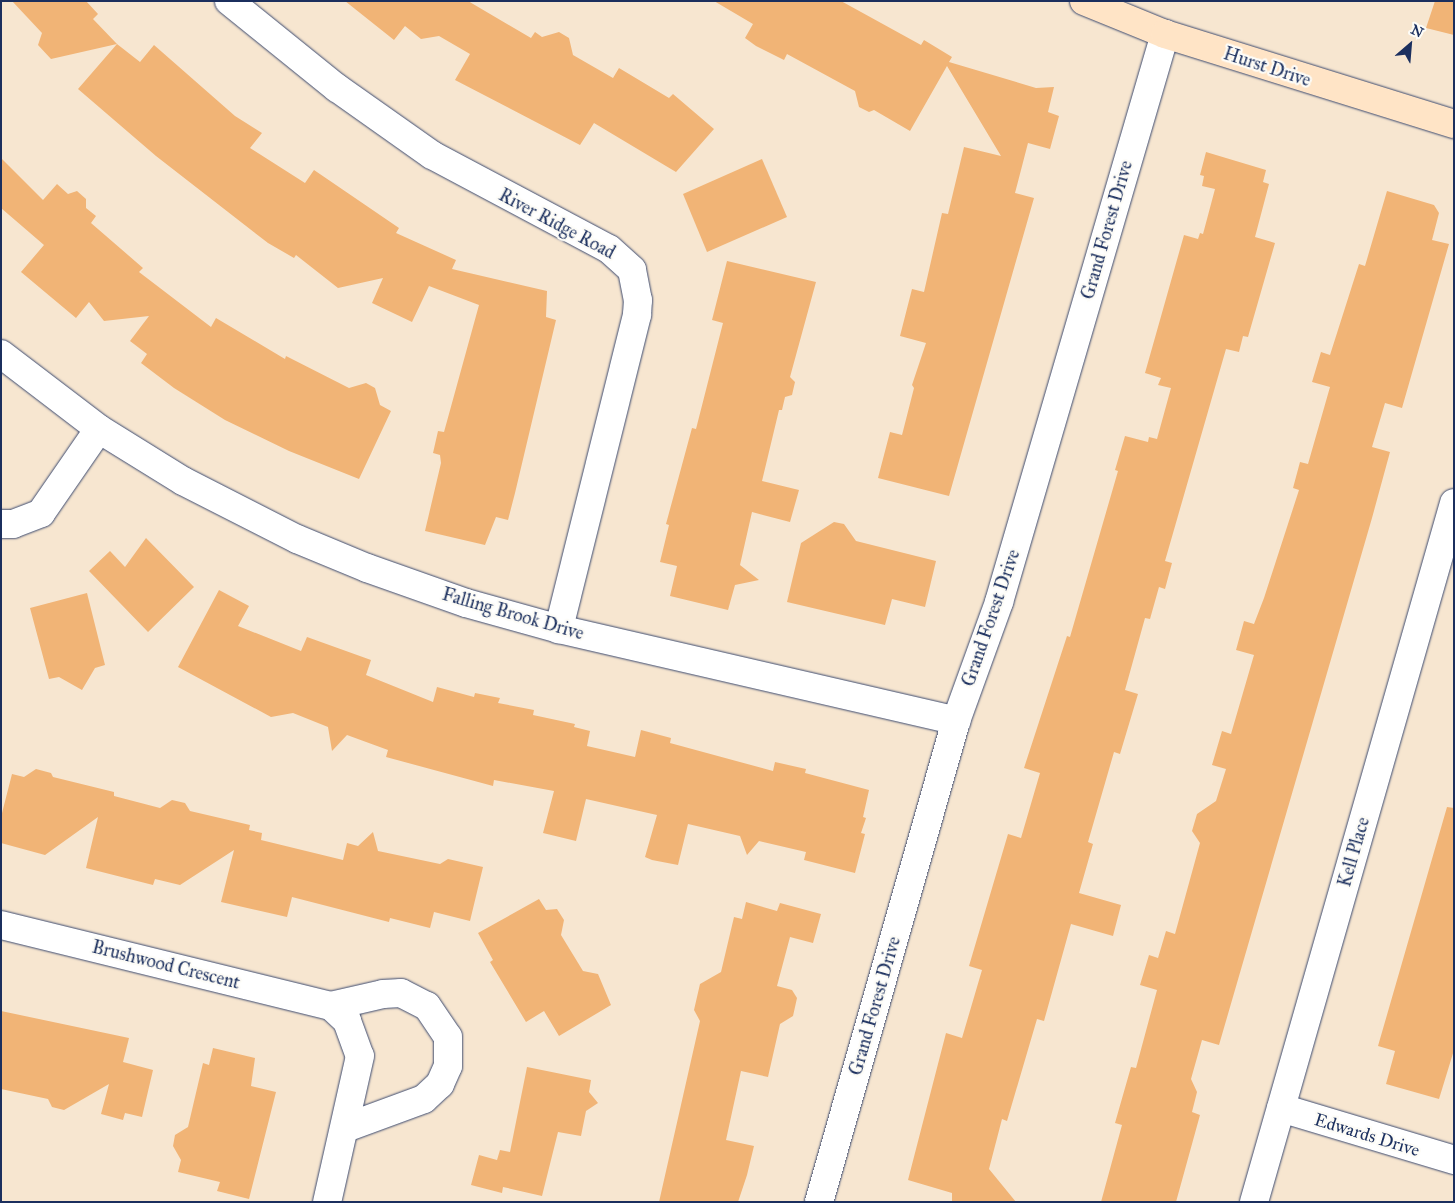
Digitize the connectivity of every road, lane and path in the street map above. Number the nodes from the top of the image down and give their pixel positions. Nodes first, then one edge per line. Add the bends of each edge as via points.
1 (229, 1) edge
2 (1084, 1) edge
3 (1165, 34) junction
4 (1454, 124) edge
5 (5, 366) edge
6 (99, 429) junction
7 (1454, 503) edge
8 (1, 524) edge
9 (1446, 558) edge
10 (559, 629) junction
11 (956, 721) junction
12 (1, 926) edge
13 (331, 1006) junction
14 (1281, 1108) junction
15 (345, 1128) junction
16 (1454, 1160) edge
17 (327, 1202) edge
18 (819, 1202) edge
19 (1254, 1202) edge

1 - 10 street, River Ridge Road via 337,88 432,155 609,249 632,270 638,300 636,315
2 - 3 street, Hurst Drive
3 - 4 street, Hurst Drive
3 - 11 street, Grand Forest Drive via 999,602
5 - 6 street, Falling Brook Drive
6 - 8 street via 41,513 13,524
6 - 10 street, Falling Brook Drive via 184,481 297,539 466,603
7 - 9 street, Kell Place
9 - 14 street, Kell Place
10 - 11 street, Falling Brook Drive
11 - 18 street, Grand Forest Drive
12 - 13 street, Brushwood Crescent
13 - 15 street via 347,1021 360,1056
13 - 15 street, Brushwood Crescent via 402,993 427,1006 448,1038 448,1066 440,1084 424,1099
14 - 16 street, Edwards Drive
14 - 19 street, Kell Place
15 - 17 street

